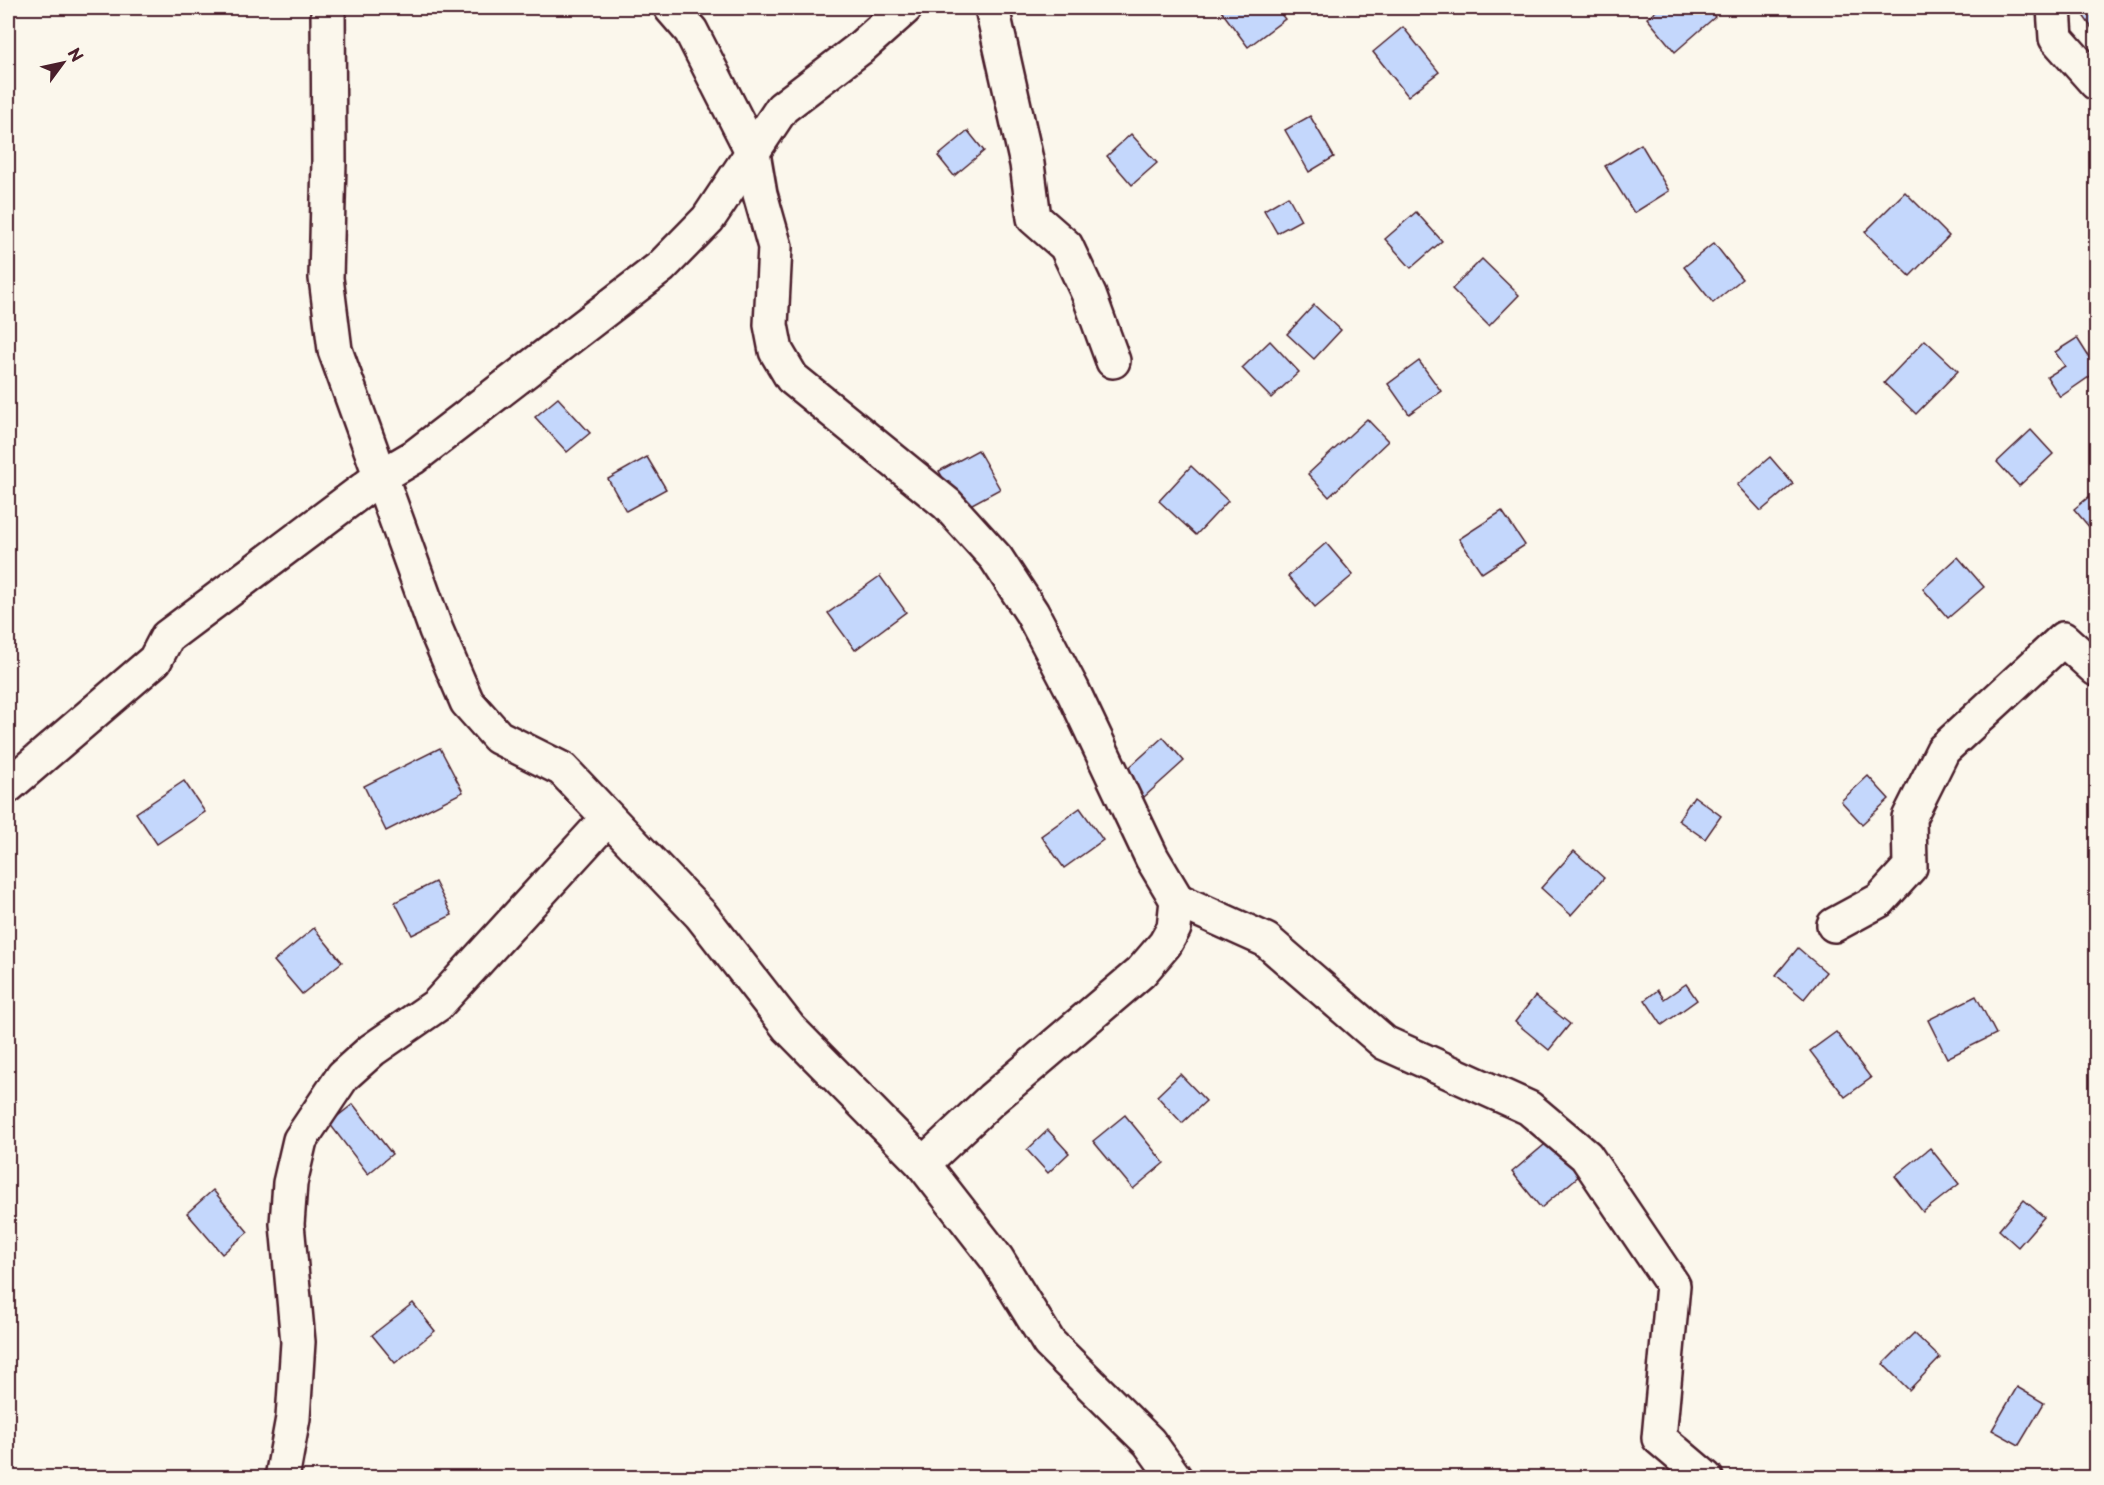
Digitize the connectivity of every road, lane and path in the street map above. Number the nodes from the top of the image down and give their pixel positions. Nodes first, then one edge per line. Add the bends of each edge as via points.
1 (328, 8) edge
2 (671, 8) edge
3 (905, 8) edge
4 (992, 8) edge
5 (2054, 8) edge
6 (2097, 83) edge
7 (753, 153) junction
8 (1113, 361) dead end
9 (380, 477) junction
10 (2097, 669) edge
11 (8, 786) edge
12 (608, 819) junction
13 (1177, 900) junction
14 (1834, 925) dead end
15 (923, 1164) junction
16 (282, 1478) edge
17 (1175, 1478) edge
18 (1706, 1478) edge

1 - 9 street via 326,278 335,350
2 - 7 street via 691,31
3 - 7 street via 859,50 782,108
4 - 8 street via 1027,164 1034,218 1066,246 1089,294
5 - 6 street via 2056,38
7 - 9 street via 708,219 660,267 414,457
7 - 13 street via 775,247 771,325 776,351 792,378 947,504 996,558 1032,613 1152,858
9 - 11 street via 168,636 155,660
9 - 12 street via 467,702 498,737 562,770
10 - 14 street via 2063,639 1943,750 1910,818 1910,867 1880,900
12 - 15 street via 701,915 789,1028
12 - 16 street via 437,1005 372,1050 343,1076 300,1140 290,1183 287,1224 298,1342 293,1418
13 - 15 street via 1174,928 1141,972 992,1099
13 - 18 street via 1266,940 1384,1043 1529,1108 1586,1156 1673,1285 1659,1438
15 - 17 street via 996,1259 1049,1343 1149,1442

